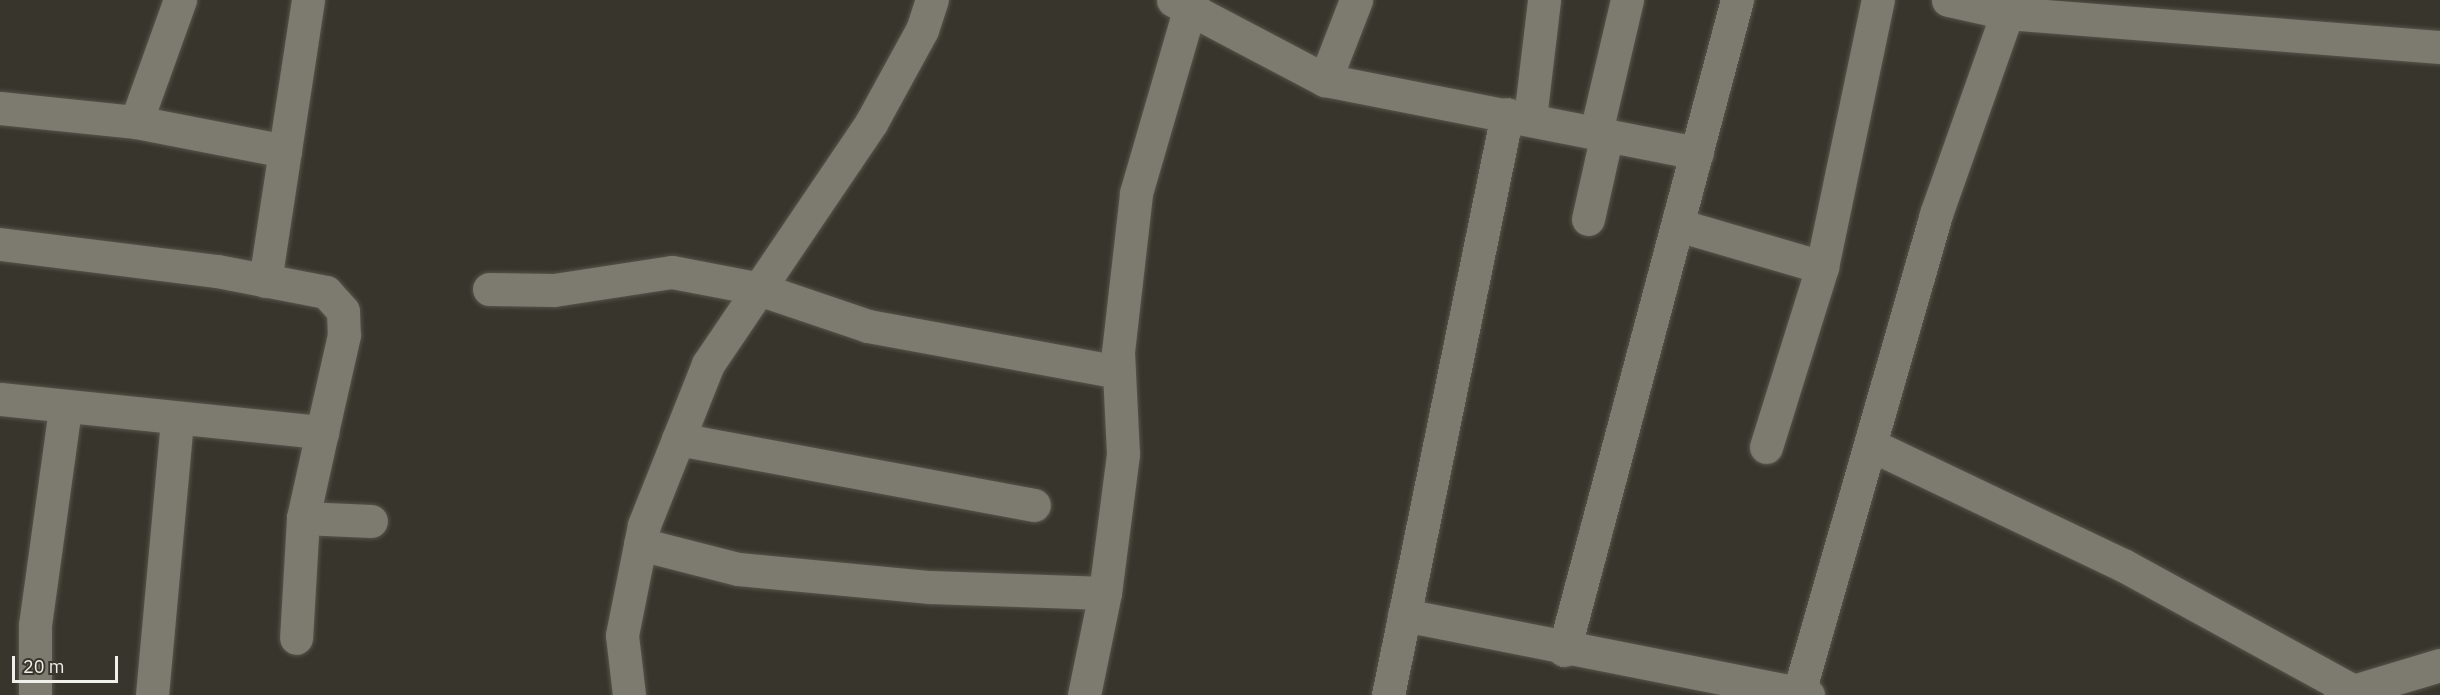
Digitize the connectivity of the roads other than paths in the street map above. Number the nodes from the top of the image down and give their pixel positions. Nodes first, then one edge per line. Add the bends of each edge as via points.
1 (180, 0) edge
2 (308, 0) edge
3 (932, 0) edge
4 (1356, 0) edge
5 (1544, 0) edge
6 (1627, 0) edge
7 (1737, 0) edge
8 (1878, 0) edge
9 (1948, 0) edge
10 (1185, 2) edge
11 (2007, 13) junction
12 (2440, 47) edge
13 (1325, 80) junction
14 (0, 108) edge
15 (1518, 116) junction
16 (136, 122) junction
17 (1602, 133) junction
18 (285, 151) junction
19 (1696, 153) junction
20 (1588, 219) dead end
21 (1678, 225) junction
22 (0, 244) edge
23 (1822, 267) junction
24 (265, 281) junction
25 (756, 288) junction
26 (489, 289) dead end
27 (1119, 372) junction
28 (0, 399) edge
29 (65, 410) junction
30 (177, 421) junction
31 (322, 432) junction
32 (678, 439) junction
33 (1870, 445) junction
34 (1766, 447) dead end
35 (1034, 505) dead end
36 (303, 518) junction
37 (371, 521) dead end
38 (640, 544) junction
39 (1105, 593) junction
40 (1404, 615) junction
41 (296, 638) dead end
42 (1564, 650) junction
43 (2440, 665) edge
44 (1740, 688) edge
45 (1804, 693) edge
46 (2347, 693) edge
47 (35, 695) edge
48 (152, 695) edge
49 (629, 695) edge
50 (1084, 695) edge
51 (1388, 695) edge

1 - 16 street
2 - 18 street
3 - 25 street via 922,30 871,123
4 - 13 street
5 - 15 street
6 - 17 street
7 - 19 street
8 - 23 street
9 - 11 street
10 - 13 street
10 - 27 street via 1136,193
11 - 12 street
11 - 33 street via 1936,214
13 - 15 street
14 - 16 street
15 - 17 street
15 - 40 street
16 - 18 street
17 - 19 street
17 - 20 street
18 - 24 street
19 - 21 street
21 - 23 street
21 - 42 street
22 - 24 street
23 - 34 street
24 - 31 street via 326,292 343,311 344,335
25 - 26 street via 672,272 554,290
25 - 27 street via 868,326
25 - 32 street via 708,364
27 - 39 street via 1123,454
28 - 29 street
29 - 30 street
29 - 47 street via 35,624
30 - 31 street
30 - 48 street
31 - 36 street
32 - 35 street
32 - 38 street
33 - 45 street
33 - 46 street via 2123,565
36 - 37 street
36 - 41 street
38 - 39 street via 738,570 930,587
38 - 49 street via 622,635
39 - 50 street
40 - 42 street
40 - 51 street
42 - 44 street
43 - 46 street
44 - 45 street

